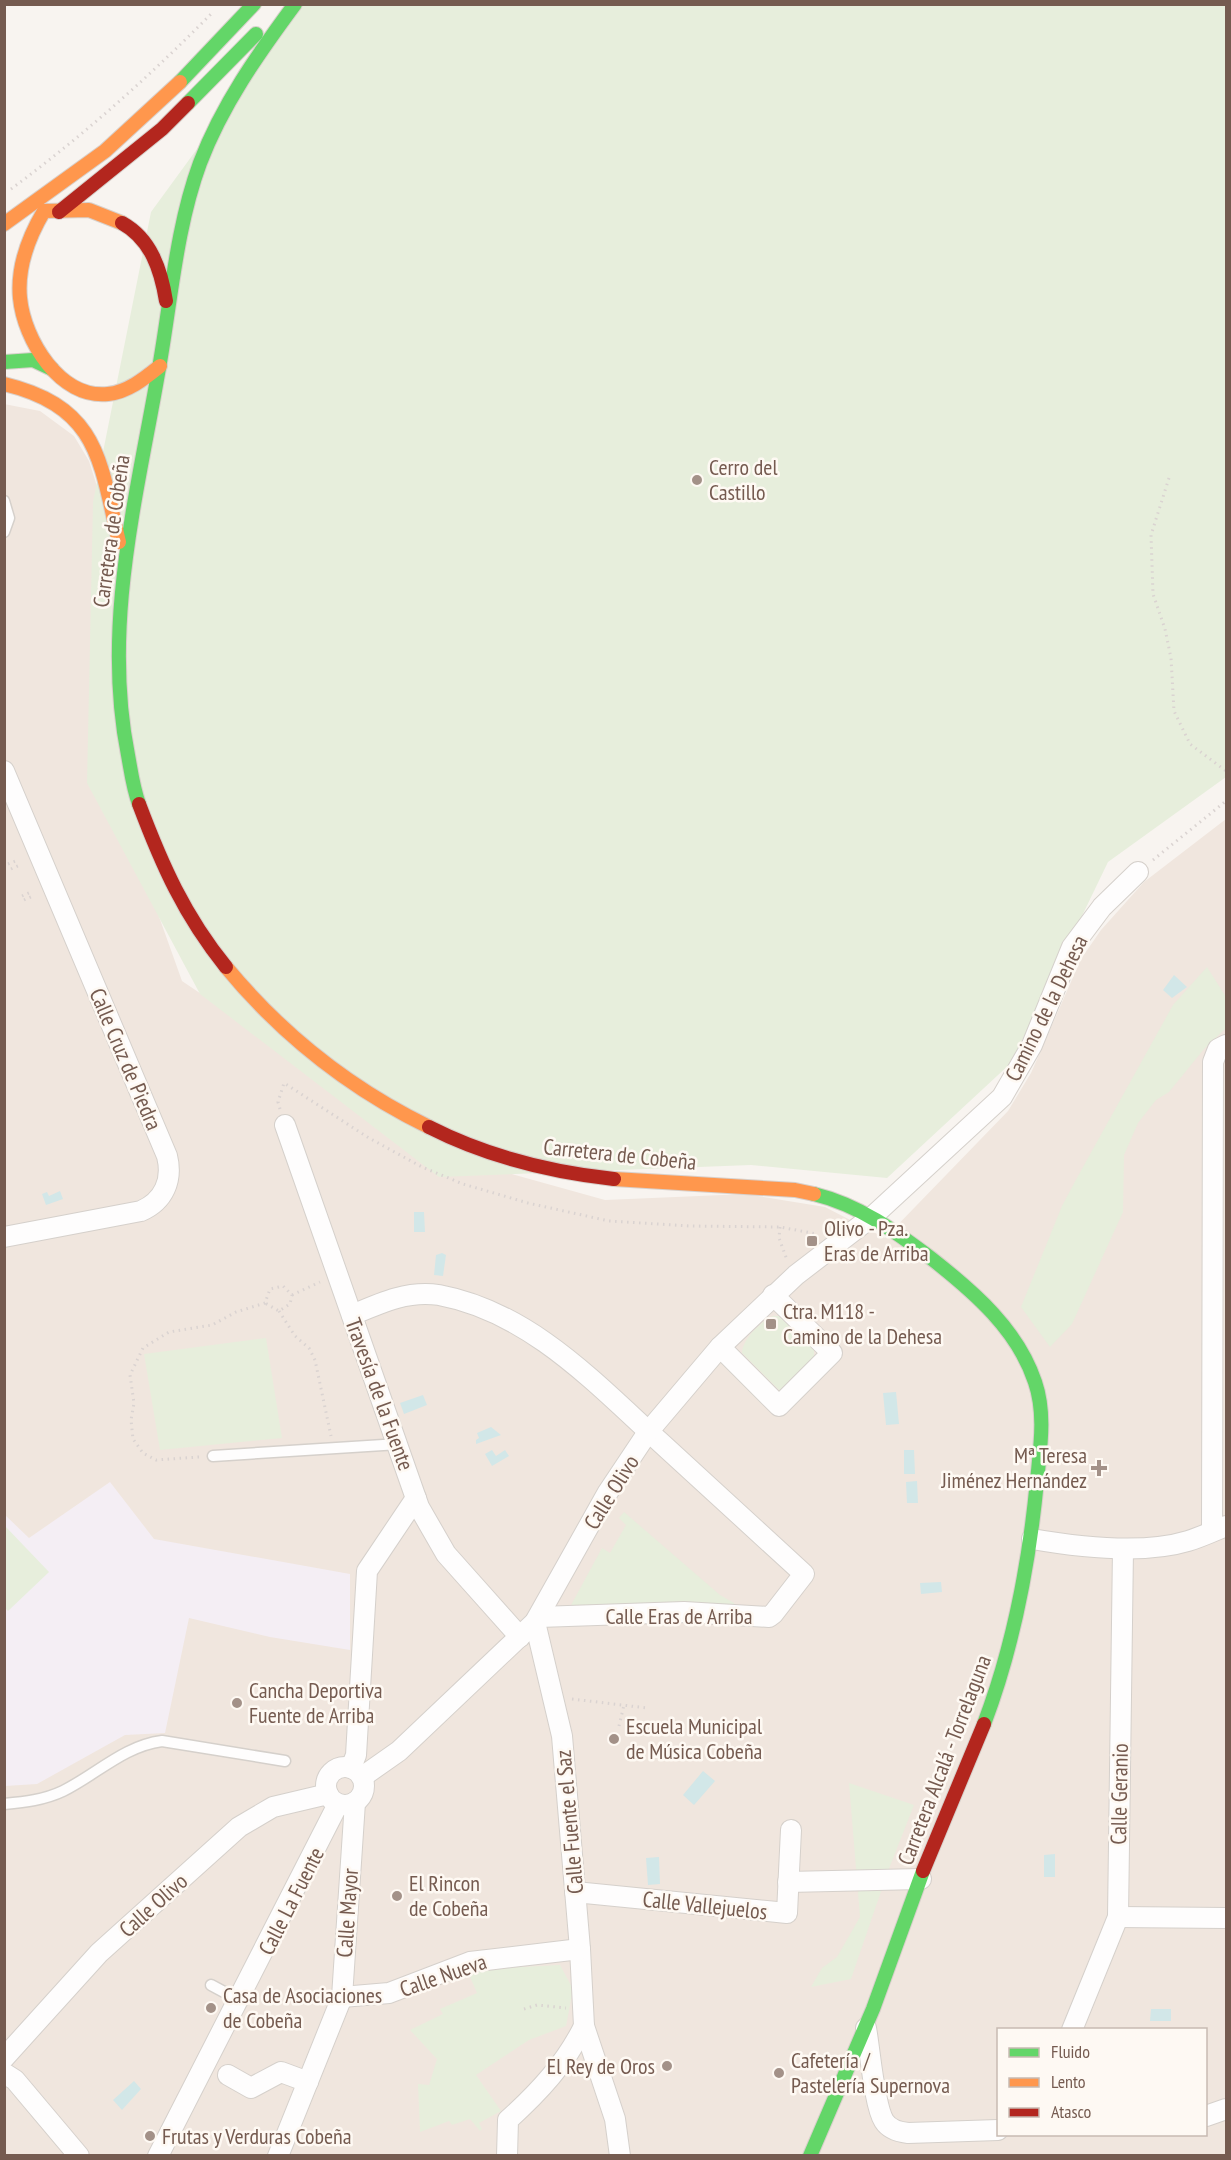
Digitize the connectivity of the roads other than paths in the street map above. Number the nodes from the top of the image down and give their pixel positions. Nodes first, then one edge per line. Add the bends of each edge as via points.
1 (254, 4) edge
2 (282, 4) edge
3 (295, 4) edge
4 (230, 31) junction
5 (66, 207) junction
6 (44, 212) junction
7 (4, 224) edge
8 (32, 230) junction
9 (9, 239) edge
10 (166, 315) junction
11 (4, 362) edge
12 (160, 366) junction
13 (52, 369) junction
14 (4, 384) edge
15 (83, 392) junction
16 (93, 409) dead end
17 (120, 480) dead end
18 (4, 501) edge
19 (4, 532) edge
20 (119, 542) junction
21 (121, 572) junction
22 (4, 771) edge
23 (1138, 872) road end
24 (1227, 1045) edge
25 (285, 1125) dead end
26 (873, 1216) junction
27 (4, 1237) edge
28 (773, 1295) junction
29 (352, 1315) junction
30 (720, 1347) junction
31 (1227, 1391) edge
32 (1212, 1417) junction
33 (648, 1432) junction
34 (399, 1444) junction
35 (213, 1456) road end
36 (416, 1498) junction
37 (1219, 1528) edge
38 (1032, 1539) junction
39 (1123, 1549) junction
40 (537, 1619) junction
41 (520, 1637) junction
42 (285, 1761) dead end
43 (357, 1773) junction
44 (340, 1800) junction
45 (4, 1804) edge
46 (791, 1830) dead end
47 (921, 1879) junction
48 (788, 1882) junction
49 (575, 1892) junction
50 (1118, 1917) junction
51 (1227, 1918) edge
52 (580, 1949) junction
53 (211, 1985) dead end
54 (342, 1997) junction
55 (239, 2000) junction
56 (584, 2018) junction
57 (866, 2025) junction
58 (1073, 2028) edge
59 (4, 2058) edge
60 (4, 2073) edge
61 (228, 2075) dead end
62 (308, 2082) junction
63 (1227, 2109) edge
64 (1207, 2116) edge
65 (997, 2130) edge
66 (506, 2155) edge
67 (78, 2156) edge
68 (158, 2156) edge
69 (278, 2156) edge
70 (620, 2156) edge
71 (810, 2156) edge

1 - 4 street
2 - 5 street via 162,129
3 - 10 street via 246,72 212,134 193,185
4 - 6 street via 164,112
4 - 7 street via 176,86 53,193
5 - 6 street
5 - 8 street
5 - 10 street via 111,217 143,239 162,276
6 - 8 street
6 - 9 street
8 - 9 street
8 - 13 street via 21,267 21,310 34,342
10 - 12 street
11 - 13 street via 33,360
12 - 15 street via 135,386 100,394
12 - 21 street, Carretera de Cobeña
13 - 15 street
14 - 20 street via 45,398 70,415 88,436 104,468
15 - 16 street
17 - 20 street
18 - 19 lane via 9,518
20 - 21 street
21 - 26 street, Carretera de Cobeña via 119,692 137,802 178,895 214,952 265,1013 302,1049 340,1079 407,1119 486,1152 530,1165 620,1180 817,1194
22 - 27 street, Calle Cruz de Piedra via 167,1156 170,1175 158,1200 141,1211
23 - 26 street, Camino de la Dehesa via 1102,907 1072,947 1032,1046 1002,1097
24 - 32 street via 1218,1049 1213,1062
25 - 29 street, Travesía de la Fuente
26 - 28 street, Calle Olivo
26 - 38 street, Carretera Alcalá - Torrelaguna via 950,1272 1005,1328 1028,1364 1039,1397 1041,1435
28 - 30 street, Calle Olivo
28 - 30 street via 832,1353 779,1406
29 - 33 street via 393,1298 416,1295 438,1295 496,1313 566,1358
29 - 34 street, Travesía de la Fuente
30 - 33 street, Calle Olivo
31 - 32 street
32 - 37 street
33 - 40 street, Calle Olivo via 608,1492
33 - 40 street, Calle Eras de Arriba via 804,1574 768,1617 684,1612
34 - 35 lane
34 - 36 street, Travesía de la Fuente
36 - 41 street, Travesía de la Fuente via 446,1554
36 - 43 street via 367,1571
37 - 39 street via 1186,1542
38 - 39 street
38 - 47 street, Carretera Alcalá - Torrelaguna via 1011,1645 972,1757
39 - 50 street, Calle Geranio
40 - 41 street, Calle Olivo
40 - 49 street, Calle Fuente el Saz via 562,1736
41 - 43 street, Calle Olivo via 399,1750
42 - 45 lane via 170,1742 150,1743 133,1748 63,1791 33,1801
43 - 44 street via 363,1791
43 - 44 street via 344,1767 331,1773 326,1787
44 - 54 street, Calle Mayor
44 - 55 street, Calle La Fuente
44 - 59 street, Calle Olivo via 273,1807 239,1827 99,1953
46 - 48 street, Calle Vallejuelos
47 - 48 street
47 - 57 street, Carretera Alcalá - Torrelaguna
48 - 49 street, Calle Vallejuelos via 787,1913
49 - 52 street, Calle Fuente el Saz
50 - 51 street
50 - 58 street, Calle Geranio
52 - 54 street, Calle Nueva via 470,1962 389,1993
52 - 56 street, Calle Fuente el Saz
53 - 55 lane
54 - 62 street, Calle Mayor
55 - 68 street, Calle La Fuente
56 - 66 street via 572,2052 508,2120
56 - 70 street via 615,2119
57 - 65 street via 880,2113 888,2125 908,2133
57 - 71 street, Carretera Alcalá - Torrelaguna
60 - 67 street via 15,2080
61 - 62 street via 251,2088 280,2072
62 - 69 street, Calle Mayor
63 - 64 street

